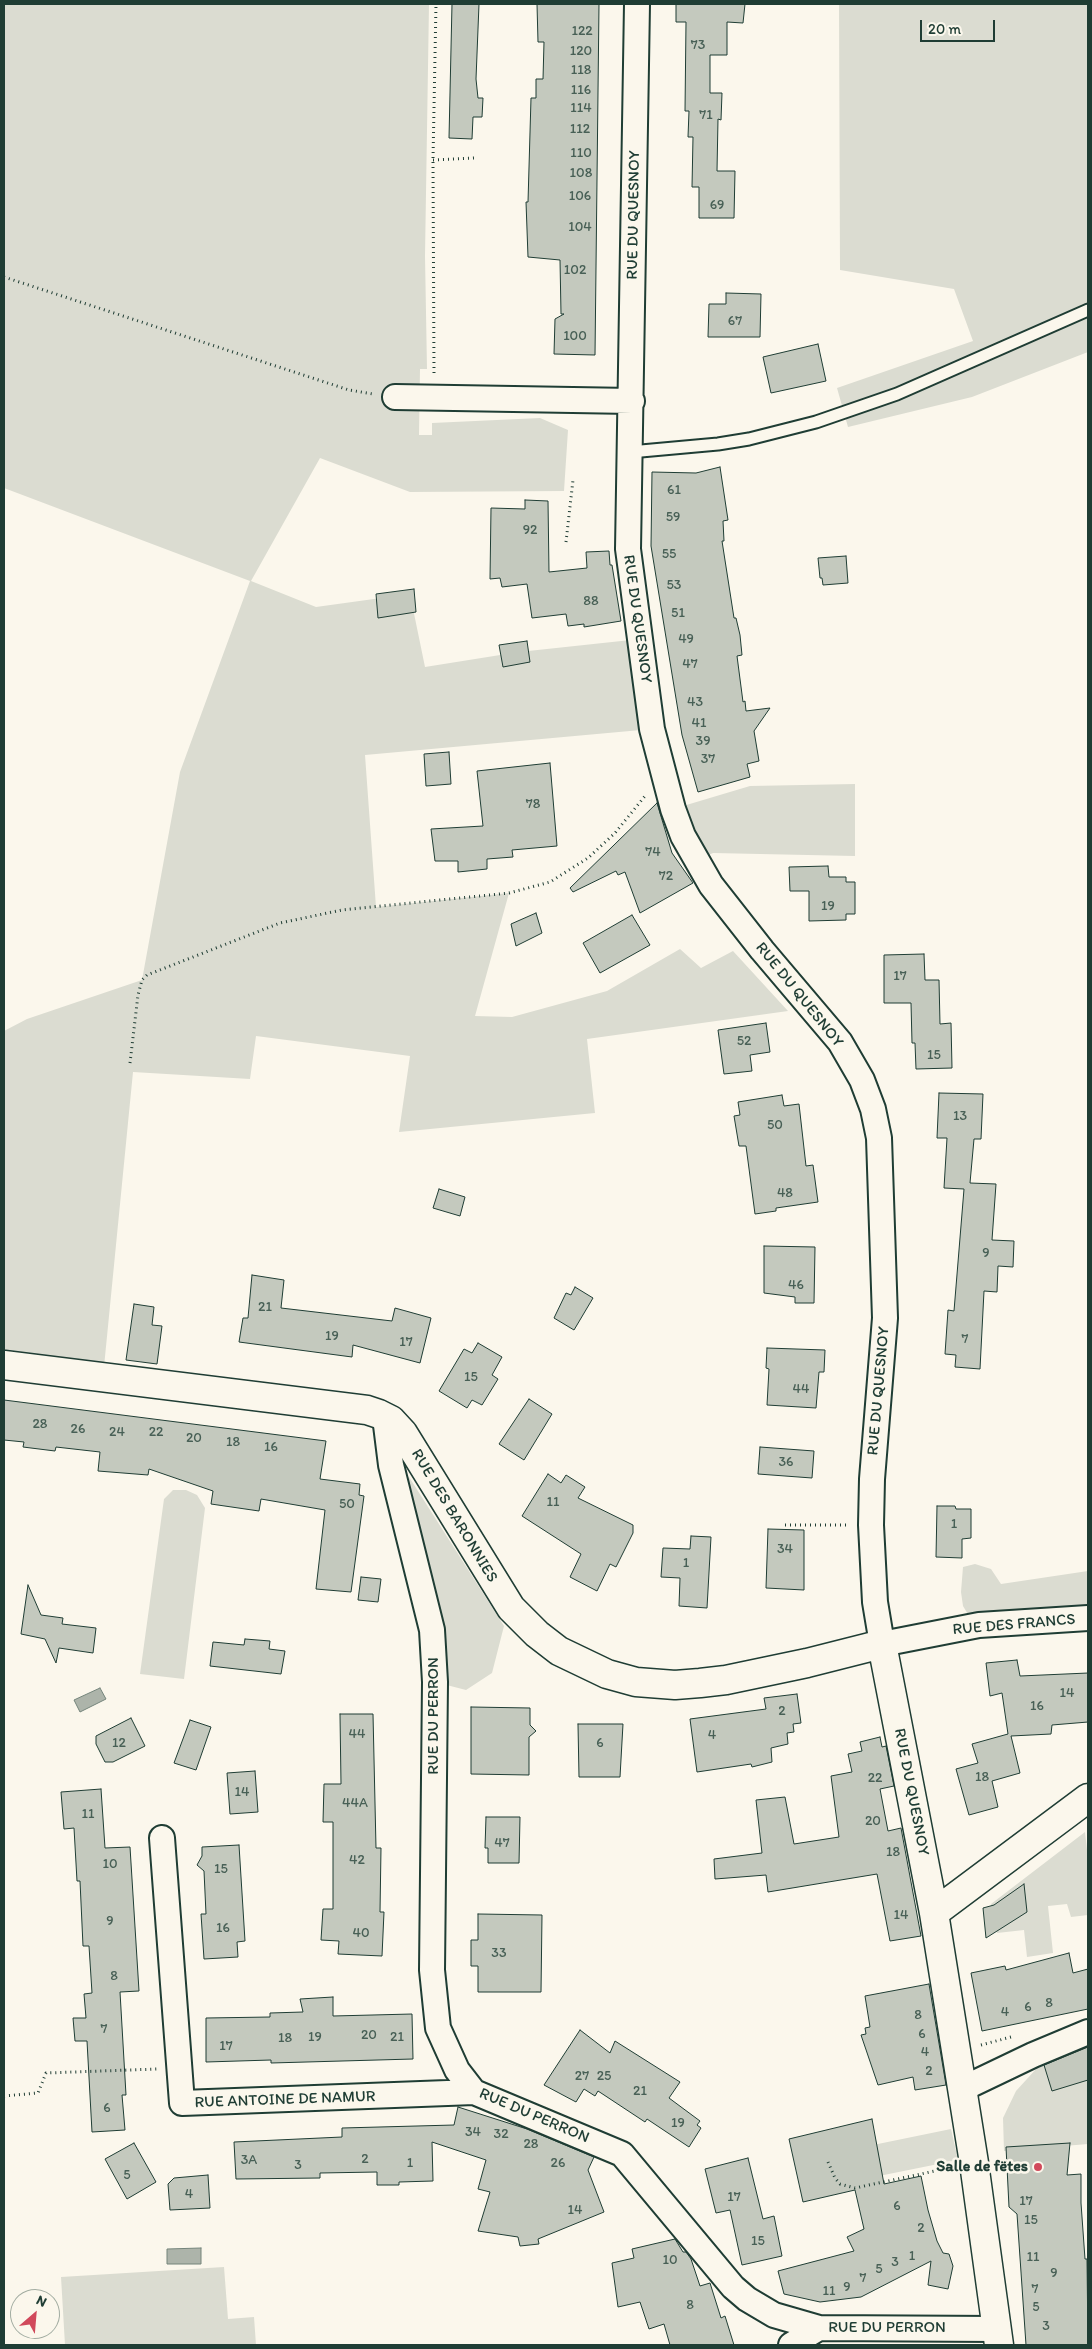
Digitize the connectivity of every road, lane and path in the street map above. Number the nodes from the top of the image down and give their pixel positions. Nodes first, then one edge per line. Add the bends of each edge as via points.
1 (436, 4) edge
2 (637, 4) edge
3 (475, 158) dead end
4 (433, 160) junction
5 (4, 277) edge
6 (1088, 310) edge
7 (395, 397) joint
8 (452, 399) junction
9 (632, 401) junction
10 (630, 452) junction
11 (573, 480) dead end
12 (566, 542) dead end
13 (662, 775) junction
14 (130, 1063) dead end
15 (4, 1365) edge
16 (385, 1417) junction
17 (785, 1525) dead end
18 (871, 1525) junction
19 (1088, 1618) edge
20 (882, 1644) junction
21 (1088, 1798) edge
22 (162, 1838) dead end
23 (934, 1913) junction
24 (1088, 2032) edge
25 (180, 2068) junction
26 (962, 2089) junction
27 (474, 2092) junction
28 (4, 2096) edge
29 (828, 2162) dead end
30 (974, 2163) junction
31 (819, 2328) junction
32 (998, 2337) edge
33 (790, 2345) edge

1 - 4 path
2 - 9 street, RUE DU QUESNOY
3 - 4 path
4 - 8 path via 434,377 442,392
5 - 7 path via 349,390
6 - 10 lane via 897,394 816,422 733,441
7 - 8 street
8 - 9 street
9 - 10 street, RUE DU QUESNOY
10 - 13 street, RUE DU QUESNOY via 628,549 652,729
11 - 12 path
13 - 14 path via 615,833 588,858 550,882 516,892 342,910 280,923 147,975 142,980 138,995
13 - 18 street, RUE DU QUESNOY via 684,836 711,885 840,1042 862,1080 872,1109 879,1138 886,1318
15 - 16 street, RUE DES BARONNIES via 367,1410
16 - 20 street, RUE DES BARONNIES via 403,1433 511,1608 537,1634 580,1662 636,1682 700,1684 789,1667
16 - 27 street, RUE DU PERRON via 391,1465 432,1630 432,1970 435,2008 438,2028 457,2070
17 - 18 path
18 - 20 street, RUE DU QUESNOY via 875,1602
19 - 20 street, RUE DES FRANCS via 979,1624
20 - 23 street, RUE DU QUESNOY
21 - 23 street
22 - 25 street, RUE ANTOINE DE NAMUR
23 - 26 street, RUE DU QUESNOY
24 - 26 street
25 - 27 street, RUE ANTOINE DE NAMUR via 182,2103
25 - 28 path via 46,2073 38,2093
26 - 30 street, RUE DU QUESNOY
27 - 31 street, RUE DU PERRON via 622,2154 747,2299 774,2315
29 - 30 path via 840,2184 855,2188
30 - 32 street, RUE DU QUESNOY
31 - 32 street, RUE DU PERRON
31 - 33 street

